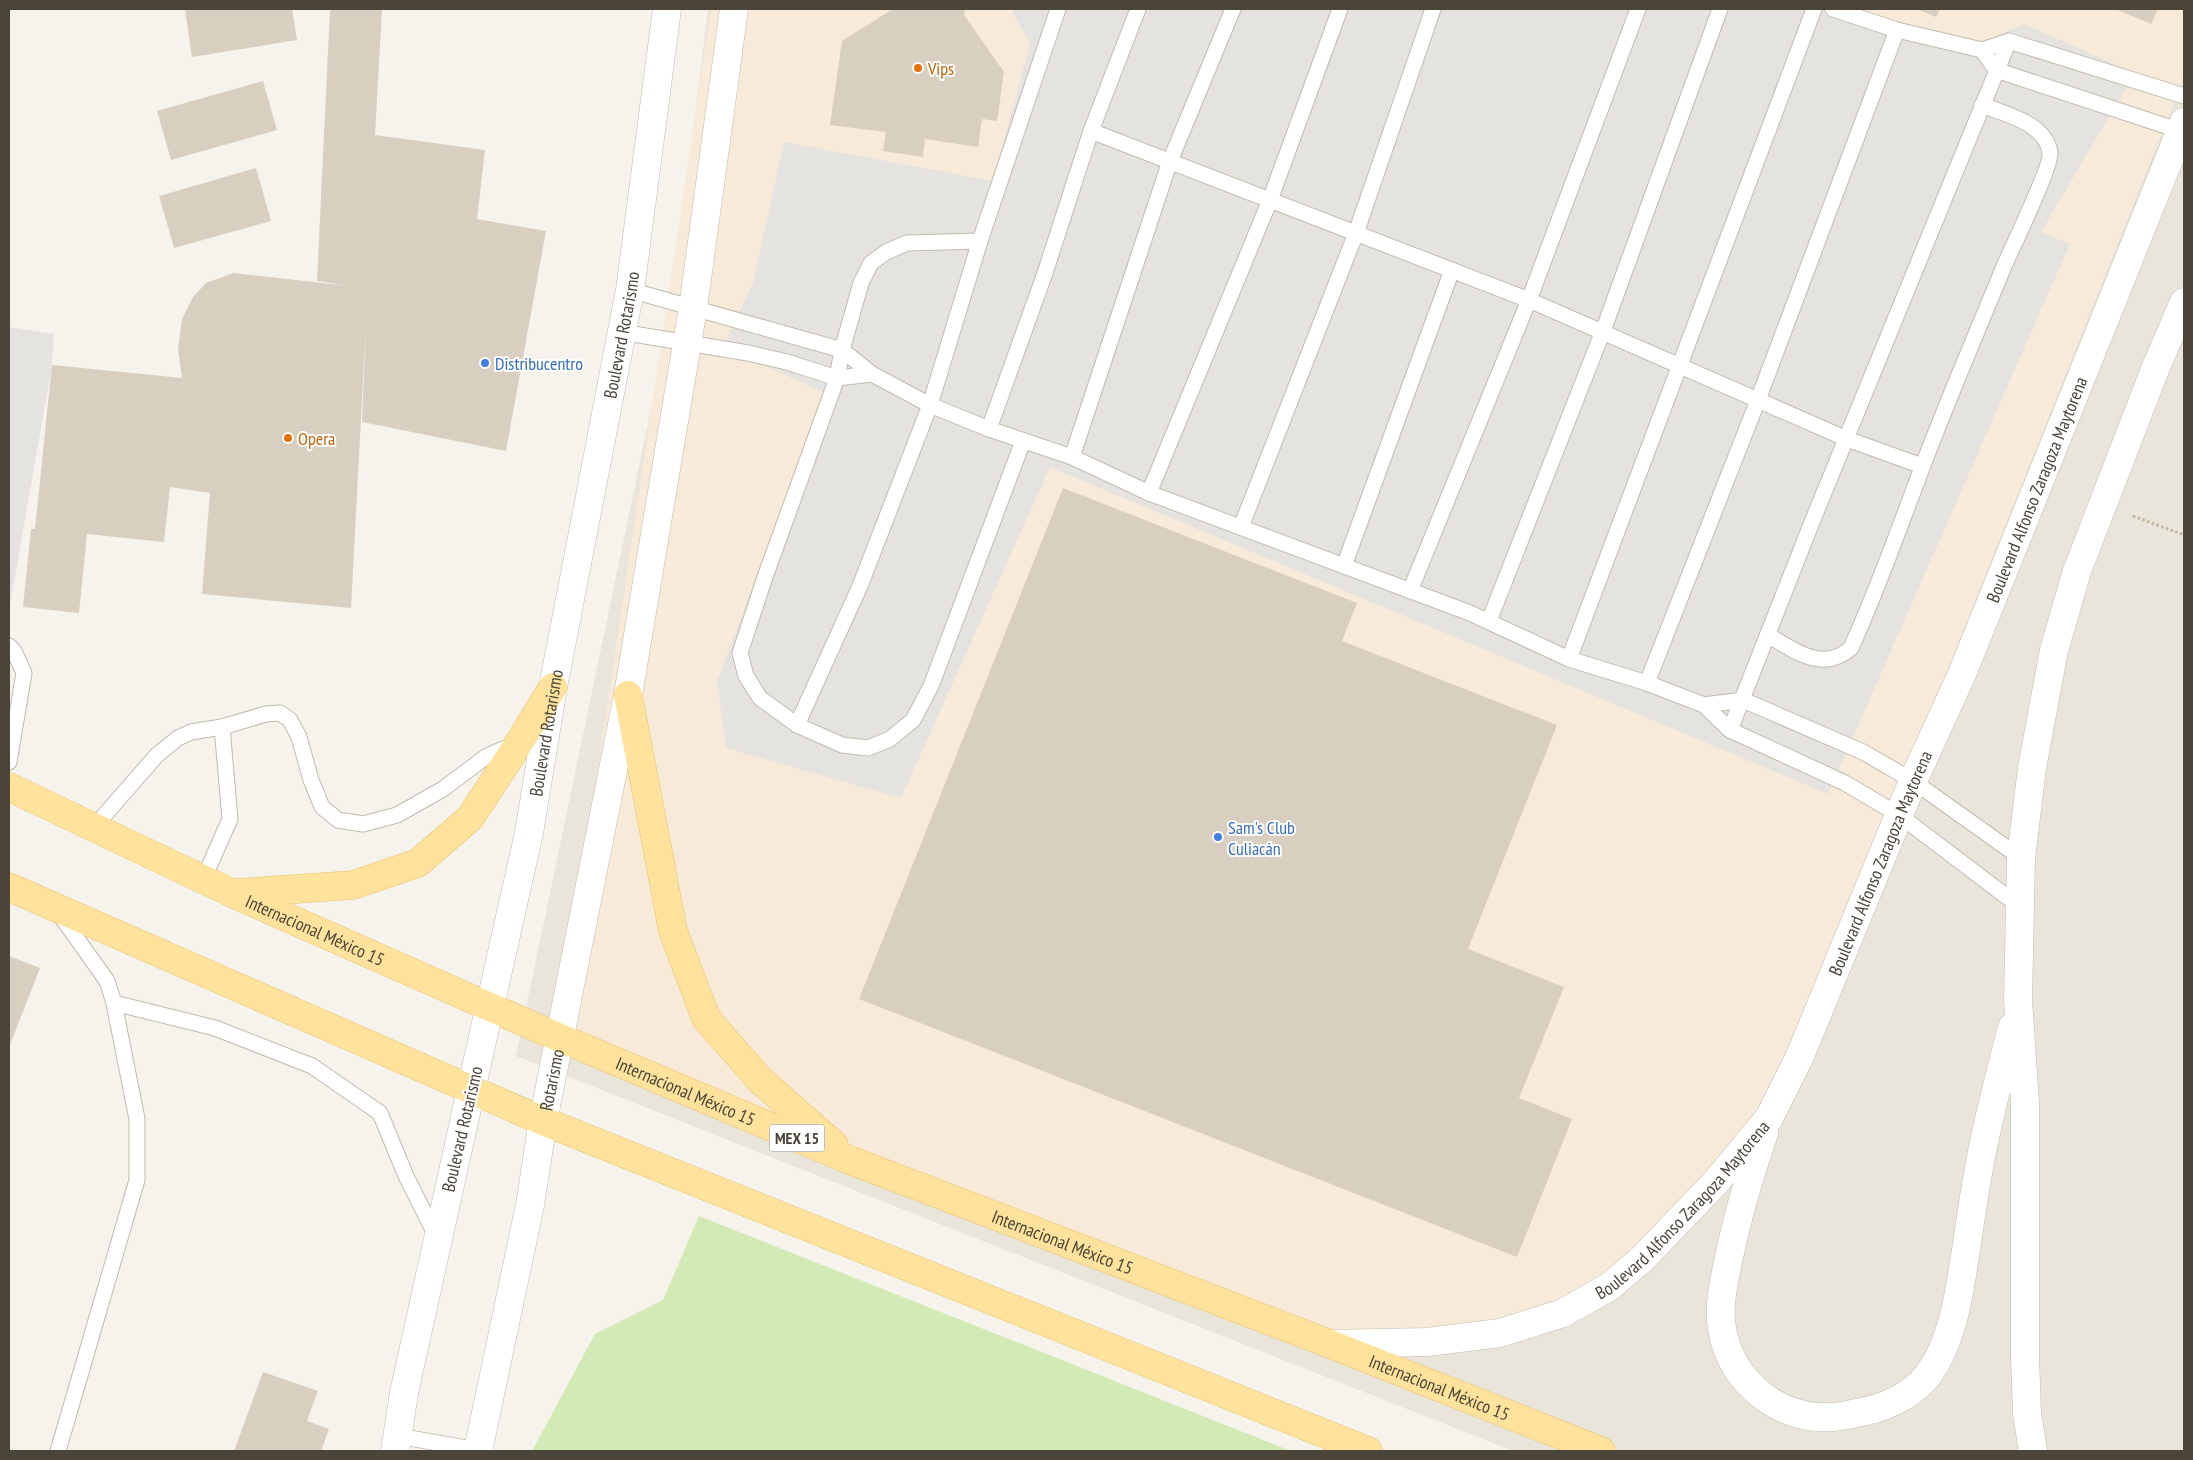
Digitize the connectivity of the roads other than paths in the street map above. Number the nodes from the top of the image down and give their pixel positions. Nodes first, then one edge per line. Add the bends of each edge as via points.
1 (667, 9) edge
2 (734, 9) edge
3 (1058, 9) edge
4 (1138, 9) edge
5 (1233, 9) edge
6 (1340, 9) edge
7 (1433, 9) edge
8 (1638, 9) edge
9 (1720, 9) edge
10 (1814, 9) edge
11 (1833, 9) edge
12 (1897, 30) junction
13 (2009, 41) junction
14 (1982, 50) junction
15 (1996, 70) junction
16 (2184, 96) edge
17 (1982, 105) junction
18 (2183, 128) edge
19 (1091, 131) junction
20 (1170, 161) junction
21 (1270, 200) junction
22 (1356, 233) junction
23 (980, 241) junction
24 (1452, 270) junction
25 (630, 290) junction
26 (1529, 300) junction
27 (2184, 302) edge
28 (692, 308) junction
29 (1603, 331) junction
30 (621, 332) junction
31 (685, 343) junction
32 (842, 350) junction
33 (1680, 366) junction
34 (872, 374) junction
35 (837, 378) junction
36 (1758, 400) junction
37 (930, 405) junction
38 (989, 429) junction
39 (1847, 439) junction
40 (1023, 441) junction
41 (1072, 457) junction
42 (1922, 466) junction
43 (1149, 493) junction
44 (1241, 527) junction
45 (1344, 566) junction
46 (1410, 590) junction
47 (1489, 621) junction
48 (1768, 635) junction
49 (9, 646) edge
50 (1569, 659) junction
51 (1647, 683) junction
52 (553, 687) junction
53 (628, 695) junction
54 (1742, 700) junction
55 (1704, 705) junction
56 (797, 725) junction
57 (222, 727) junction
58 (1730, 730) junction
59 (514, 751) junction
60 (9, 762) edge
61 (1913, 781) junction
62 (9, 787) edge
63 (1899, 815) junction
64 (95, 826) junction
65 (2021, 858) junction
66 (204, 878) junction
67 (9, 887) edge
68 (234, 894) junction
69 (2019, 906) junction
70 (55, 907) junction
71 (2018, 1000) junction
72 (114, 1002) junction
73 (491, 1006) junction
74 (558, 1038) junction
75 (471, 1090) junction
76 (1770, 1118) junction
77 (543, 1121) junction
78 (852, 1161) junction
79 (437, 1238) junction
80 (1330, 1344) junction
81 (396, 1444) edge
82 (58, 1451) edge
83 (478, 1451) edge
84 (1368, 1451) edge
85 (1601, 1451) edge
86 (2033, 1451) edge

1 - 25 street, Boulevard Rotarismo
2 - 28 street
3 - 23 lane
4 - 19 lane
5 - 20 lane
6 - 21 lane
7 - 22 lane
8 - 26 lane
9 - 29 lane
10 - 33 lane
11 - 12 lane
12 - 14 lane
12 - 36 lane
13 - 14 lane
13 - 15 lane
13 - 16 lane
14 - 15 lane
15 - 17 lane
15 - 18 lane
17 - 39 lane
17 - 42 lane via 2040,133 2048,142 2051,155
18 - 61 street, Boulevard Alfonso Zaragoza Maytorena via 1962,674
19 - 20 lane
19 - 38 lane
20 - 21 lane
20 - 41 lane
21 - 22 lane
21 - 43 lane
22 - 24 lane
22 - 44 lane
23 - 32 lane via 907,243 886,252 870,264
23 - 37 lane
24 - 26 lane
24 - 45 lane
25 - 28 lane
25 - 30 street, Boulevard Rotarismo
26 - 29 lane
26 - 46 lane
27 - 65 street via 2077,571 2054,650 2032,768
28 - 31 street
28 - 32 lane
29 - 33 lane
29 - 47 lane
30 - 31 lane
30 - 52 street, Boulevard Rotarismo
31 - 35 lane via 777,360
31 - 53 street
32 - 34 lane
32 - 35 lane
33 - 36 lane
33 - 50 lane
34 - 35 lane
34 - 37 lane
35 - 56 lane via 740,653 746,676 760,698
36 - 39 lane
36 - 51 lane
37 - 38 lane
37 - 56 lane via 860,586
38 - 40 lane
39 - 42 lane
39 - 48 lane
40 - 41 lane
40 - 56 lane via 931,686 913,720 890,739 868,748 842,745
41 - 43 lane
42 - 48 lane via 1852,648 1835,659 1822,661
43 - 44 lane
44 - 45 lane
45 - 46 lane
46 - 47 lane
47 - 50 lane
48 - 54 lane
49 - 60 lane via 24,673
50 - 51 lane
51 - 55 lane
52 - 59 main road
52 - 73 street, Boulevard Rotarismo via 529,833
53 - 74 street
53 - 78 main road via 673,931 706,1018 760,1080
54 - 55 lane
54 - 58 lane
54 - 61 lane via 1862,752
55 - 58 lane
57 - 59 lane via 266,714 280,714 290,720 299,737 322,807 338,820 362,824 397,815 443,788 487,756 504,748
57 - 64 lane via 191,732 178,738 157,755
57 - 66 lane via 230,819
58 - 63 lane via 1845,783
59 - 68 main road via 470,818 418,864 353,885
61 - 63 street, Boulevard Alfonso Zaragoza Maytorena
61 - 65 lane
62 - 64 main road, Internacional México 15 / MEX 15
63 - 69 lane
63 - 76 street, Boulevard Alfonso Zaragoza Maytorena via 1800,1056
64 - 66 main road, Internacional México 15 / MEX 15
65 - 69 street
66 - 68 main road, Internacional México 15 / MEX 15
67 - 70 main road
68 - 73 main road, Internacional México 15 / MEX 15
69 - 71 street
70 - 72 lane via 107,981
70 - 75 main road
71 - 76 street via 1983,1147 1958,1304 1945,1344 1927,1375 1913,1390 1885,1406 1831,1417 1784,1408 1756,1392 1729,1357 1722,1332 1720,1298 1745,1188
71 - 86 street via 2025,1103 2025,1356 2027,1413
72 - 79 lane via 215,1028 312,1066 380,1113
72 - 82 lane via 137,1119 137,1180
73 - 74 main road, Internacional México 15 / MEX 15
73 - 75 street, Boulevard Rotarismo
74 - 77 street, Rotarismo
74 - 78 main road, Internacional México 15 / MEX 15
75 - 77 main road
75 - 79 street, Boulevard Rotarismo
76 - 80 street, Boulevard Alfonso Zaragoza Maytorena via 1715,1183 1642,1259 1609,1287 1563,1313 1500,1332 1427,1342
77 - 83 street via 530,1205
77 - 84 main road
78 - 80 main road, Internacional México 15 / MEX 15
79 - 81 street, Boulevard Rotarismo
80 - 85 main road, Internacional México 15 / MEX 15
81 - 83 lane

